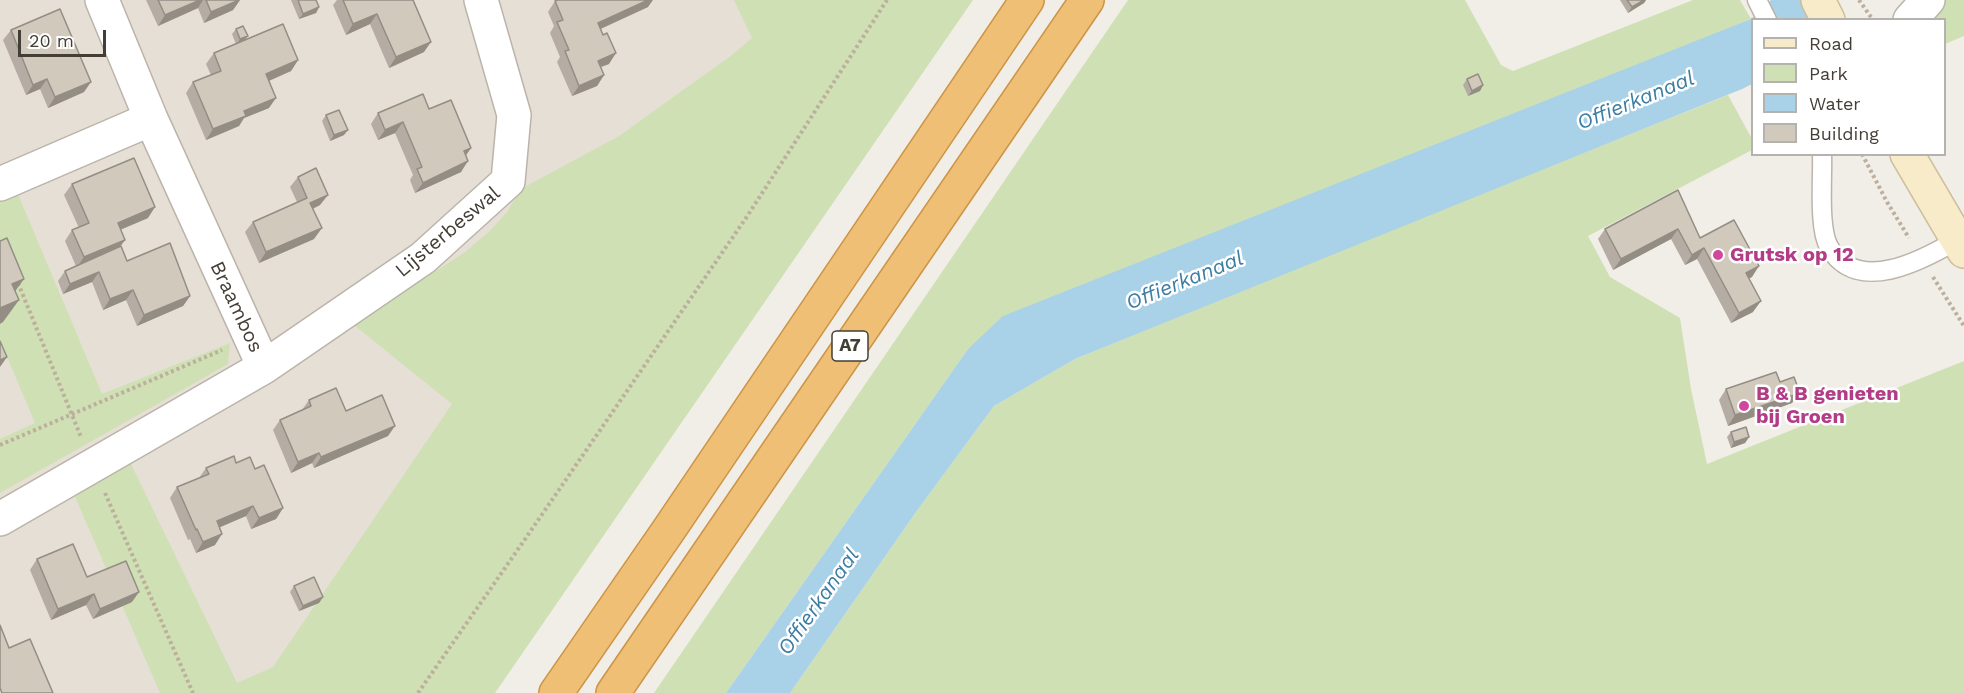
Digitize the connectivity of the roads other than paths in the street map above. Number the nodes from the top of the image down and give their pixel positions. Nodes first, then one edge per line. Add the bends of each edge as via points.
1 (102, 0) edge
2 (482, 0) edge
3 (1027, 0) edge
4 (1087, 0) edge
5 (1757, 0) edge
6 (1818, 0) edge
7 (1928, 0) edge
8 (1766, 18) edge
9 (1827, 18) edge
10 (1912, 18) edge
11 (151, 119) junction
12 (1822, 156) edge
13 (1908, 156) edge
14 (0, 184) edge
15 (1961, 246) edge
16 (264, 367) junction
17 (0, 519) edge
18 (555, 693) edge
19 (613, 693) edge

1 - 11 street, Braambos
2 - 16 street, Lijsterbeswal via 514,115 508,180 423,258
3 - 18 highway, A7
4 - 19 highway, A7
5 - 8 lane
6 - 9 street
7 - 10 street
11 - 14 street
11 - 16 street, Braambos
12 - 15 lane via 1824,230 1828,247 1842,261 1860,272 1888,270
13 - 15 street
16 - 17 street, Braambos

